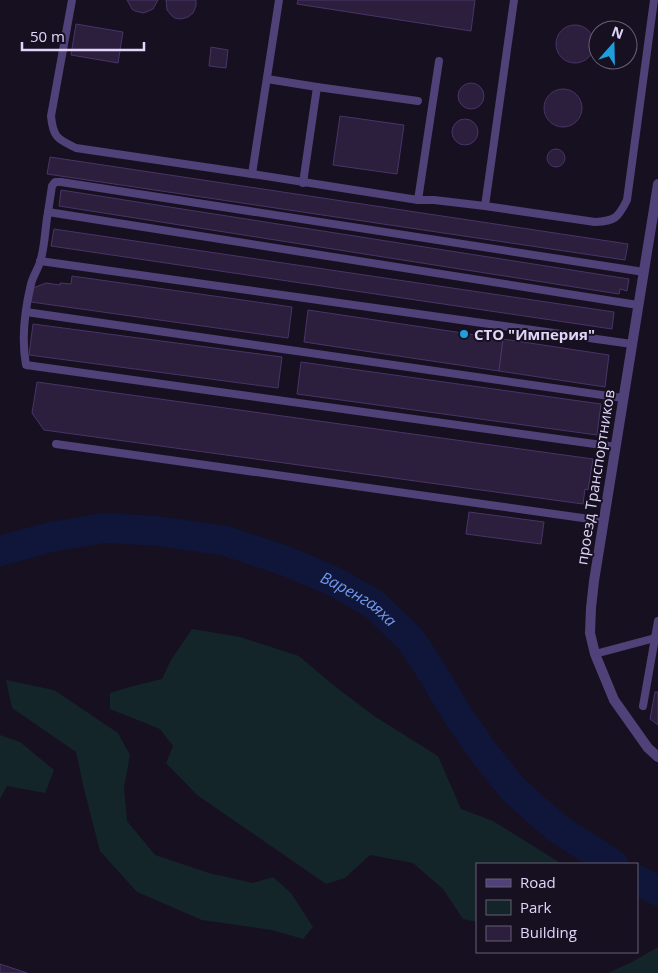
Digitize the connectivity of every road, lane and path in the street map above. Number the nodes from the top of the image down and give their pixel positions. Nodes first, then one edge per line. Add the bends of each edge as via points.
1 (72, 0) edge
2 (279, 0) edge
3 (514, 0) edge
4 (654, 0) edge
5 (439, 61) dead end
6 (267, 79) junction
7 (317, 87) junction
8 (418, 102) dead end
9 (252, 174) junction
10 (303, 183) junction
11 (658, 184) edge
12 (418, 200) junction
13 (485, 206) junction
14 (48, 212) junction
15 (40, 261) junction
16 (644, 272) junction
17 (638, 305) junction
18 (26, 312) junction
19 (632, 344) junction
20 (623, 398) junction
21 (56, 444) dead end
22 (616, 447) junction
23 (604, 522) junction
24 (658, 620) edge
25 (655, 638) junction
26 (595, 654) junction
27 (643, 706) dead end
28 (658, 757) edge

1 - 9 lane via 51,116 53,130 62,142 76,148
2 - 6 lane
3 - 13 lane
4 - 13 lane via 626,200 620,213 610,221 595,222
5 - 12 lane
6 - 7 lane
6 - 9 lane
7 - 8 lane
7 - 10 lane
9 - 10 lane
10 - 12 lane
11 - 16 street, проезд Транспортников
12 - 13 lane
14 - 15 lane
14 - 16 lane via 52,186 61,182
14 - 17 lane
15 - 18 lane
15 - 19 lane
16 - 17 street, проезд Транспортников
17 - 19 street, проезд Транспортников
18 - 20 lane
18 - 22 lane via 23,351 26,364
19 - 20 street, проезд Транспортников
20 - 22 street, проезд Транспортников
21 - 23 lane
22 - 23 street, проезд Транспортников
23 - 26 street, проезд Транспортников via 591,608 590,633
24 - 25 lane
25 - 26 lane
25 - 27 lane
26 - 28 street, проезд Транспортников via 614,700

